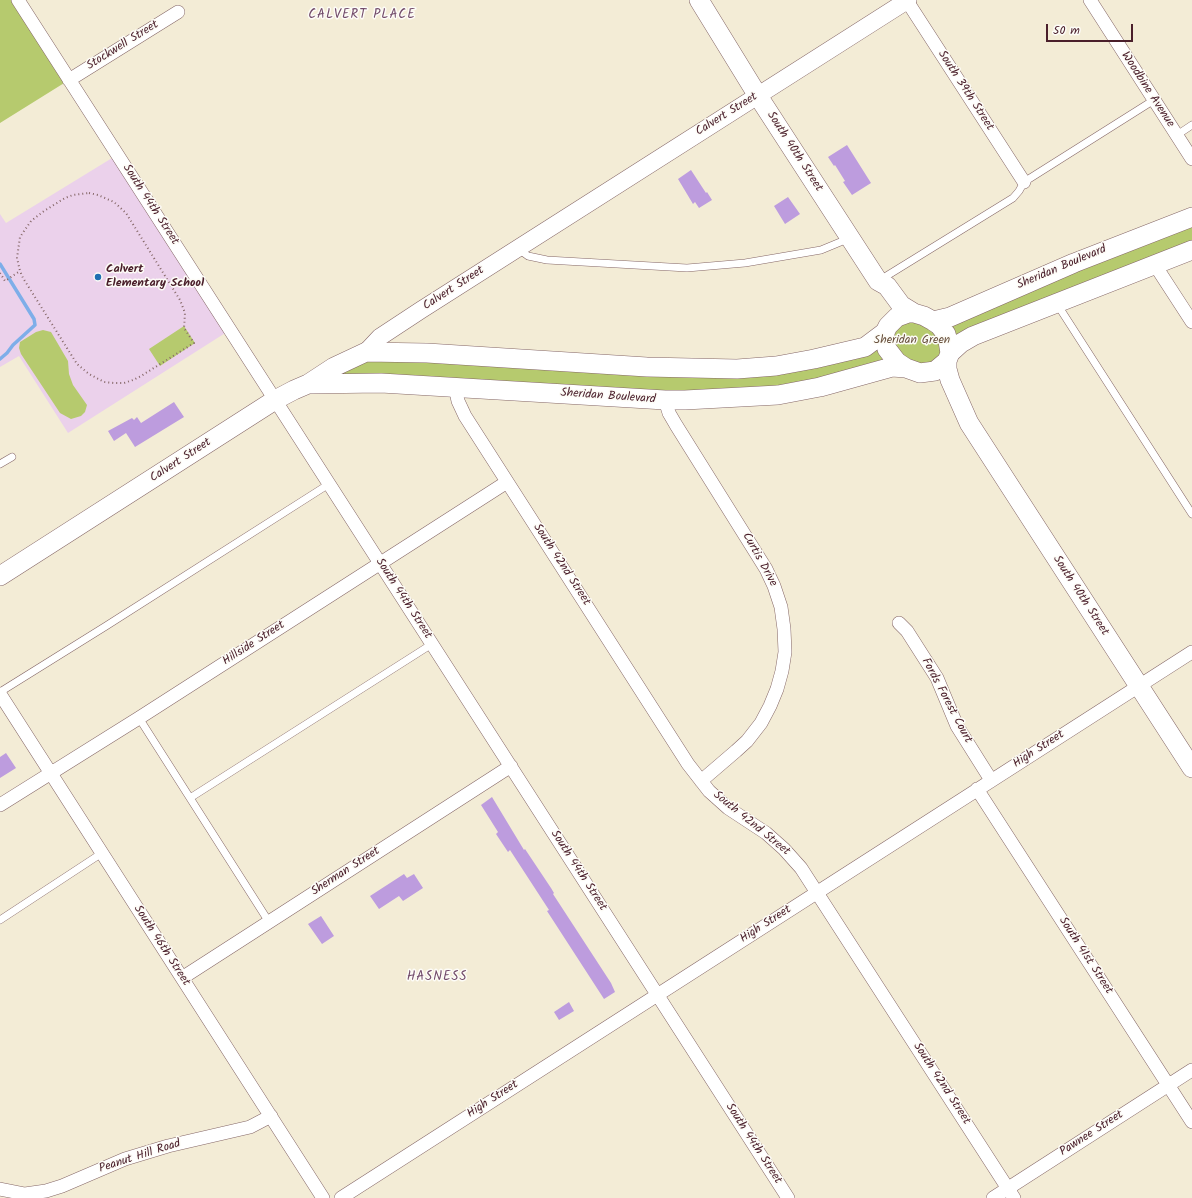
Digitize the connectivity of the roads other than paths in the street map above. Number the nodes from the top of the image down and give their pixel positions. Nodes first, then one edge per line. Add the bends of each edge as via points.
1 (18, 0) edge
2 (699, 0) edge
3 (908, 0) edge
4 (1090, 0) edge
5 (178, 12) dead end
6 (69, 80) junction
7 (758, 96) junction
8 (1154, 100) junction
9 (1192, 125) edge
10 (1177, 135) junction
11 (1192, 159) edge
12 (1024, 182) junction
13 (1192, 217) edge
14 (850, 238) junction
15 (517, 248) junction
16 (1192, 250) edge
17 (1155, 264) junction
18 (878, 281) junction
19 (1056, 303) junction
20 (914, 313) junction
21 (933, 321) junction
22 (1192, 322) edge
23 (887, 329) junction
24 (366, 352) junction
25 (949, 357) junction
26 (913, 370) junction
27 (308, 384) junction
28 (454, 387) junction
29 (275, 400) junction
30 (665, 400) junction
31 (969, 423) junction
32 (12, 457) dead end
33 (0, 464) edge
34 (507, 482) junction
35 (329, 484) junction
36 (1192, 514) edge
37 (381, 563) junction
38 (0, 576) edge
39 (899, 623) dead end
40 (432, 644) junction
41 (1192, 652) edge
42 (1139, 686) junction
43 (0, 693) edge
44 (139, 718) junction
45 (511, 766) junction
46 (1192, 768) edge
47 (50, 773) junction
48 (992, 780) junction
49 (701, 781) junction
50 (977, 789) junction
51 (190, 798) junction
52 (0, 805) edge
53 (102, 853) junction
54 (817, 892) junction
55 (0, 920) edge
56 (269, 922) junction
57 (182, 978) junction
58 (657, 995) junction
59 (1192, 1070) edge
60 (1168, 1085) junction
61 (271, 1116) junction
62 (1192, 1122) edge
63 (4, 1191) edge
64 (1011, 1193) edge
65 (323, 1198) edge
66 (340, 1198) edge
67 (788, 1198) edge
68 (993, 1198) edge

1 - 6 street, South 44th Street
2 - 7 main road, South 40th Street
3 - 7 street, Calvert Street
3 - 12 street, South 39th Street
4 - 8 street, Woodbine Avenue
5 - 6 street, Stockwell Street
6 - 29 street, South 44th Street
7 - 14 main road, South 40th Street
7 - 15 street, Calvert Street
8 - 10 street, Woodbine Avenue
8 - 12 lane
9 - 10 lane
10 - 11 street, Woodbine Avenue
12 - 18 lane via 1013,198
13 - 21 main road, Sheridan Boulevard via 1074,262 950,317
14 - 15 lane via 821,250 745,263 688,268 548,260 528,256
14 - 18 main road, South 40th Street
15 - 24 street, Calvert Street via 380,337
16 - 17 main road
17 - 19 main road
17 - 22 street
18 - 20 main road, South 40th Street via 887,286 901,305
18 - 23 main road, South 40th Street via 878,291 890,316
19 - 25 main road via 974,336 961,343
19 - 36 lane
20 - 21 main road
20 - 23 main road via 897,317
21 - 25 main road via 946,334
23 - 24 main road via 865,347 776,366 737,369 642,367 427,353
23 - 26 main road via 887,349 897,362
24 - 27 main road, Calvert Street via 334,367
25 - 26 main road via 935,371
25 - 31 main road, South 40th Street via 950,380
26 - 30 main road, Sheridan Boulevard via 892,367 820,387 778,395
26 - 31 main road, South 40th Street via 933,381
27 - 28 main road, Sheridan Boulevard via 381,382
27 - 29 main road, Calvert Street
28 - 30 main road, Sheridan Boulevard
28 - 34 street, South 42nd Street via 465,416
29 - 35 street, South 44th Street
29 - 38 main road, Calvert Street
30 - 49 street, Curtis Drive via 676,425 766,569 781,607 784,629 782,671 777,689 761,723 736,752
31 - 42 main road, South 40th Street
32 - 33 lane
34 - 37 street, Hillside Street
34 - 49 street, South 42nd Street
35 - 37 street, South 44th Street
35 - 43 lane
37 - 40 street, South 44th Street
37 - 44 street, Hillside Street
39 - 48 street, Fords Forest Court via 937,678 957,726
40 - 45 street, South 44th Street
40 - 51 lane
41 - 42 street, High Street
42 - 46 main road, South 40th Street
42 - 48 street, High Street
43 - 47 street, South 46th Street
44 - 47 street, Hillside Street
44 - 51 lane
45 - 56 street, Sherman Street
45 - 58 street, South 44th Street
47 - 52 street, Hillside Street
47 - 53 street, South 46th Street
48 - 50 street, High Street
49 - 54 street, South 42nd Street via 728,808 766,833 784,849
50 - 54 street, High Street
50 - 60 street, South 41st Street
51 - 56 lane
53 - 55 lane
53 - 57 street, South 46th Street
54 - 58 street, High Street
54 - 64 street, South 42nd Street
56 - 57 street, Sherman Street
57 - 61 street, South 46th Street
58 - 66 street, High Street
58 - 67 street, South 44th Street
59 - 60 street, Pawnee Street
60 - 62 street, South 41st Street
60 - 64 street, Pawnee Street
61 - 63 street, Peanut Hill Road via 250,1127 125,1159 46,1191 25,1194
61 - 65 street, South 46th Street
64 - 68 street, Pawnee Street

